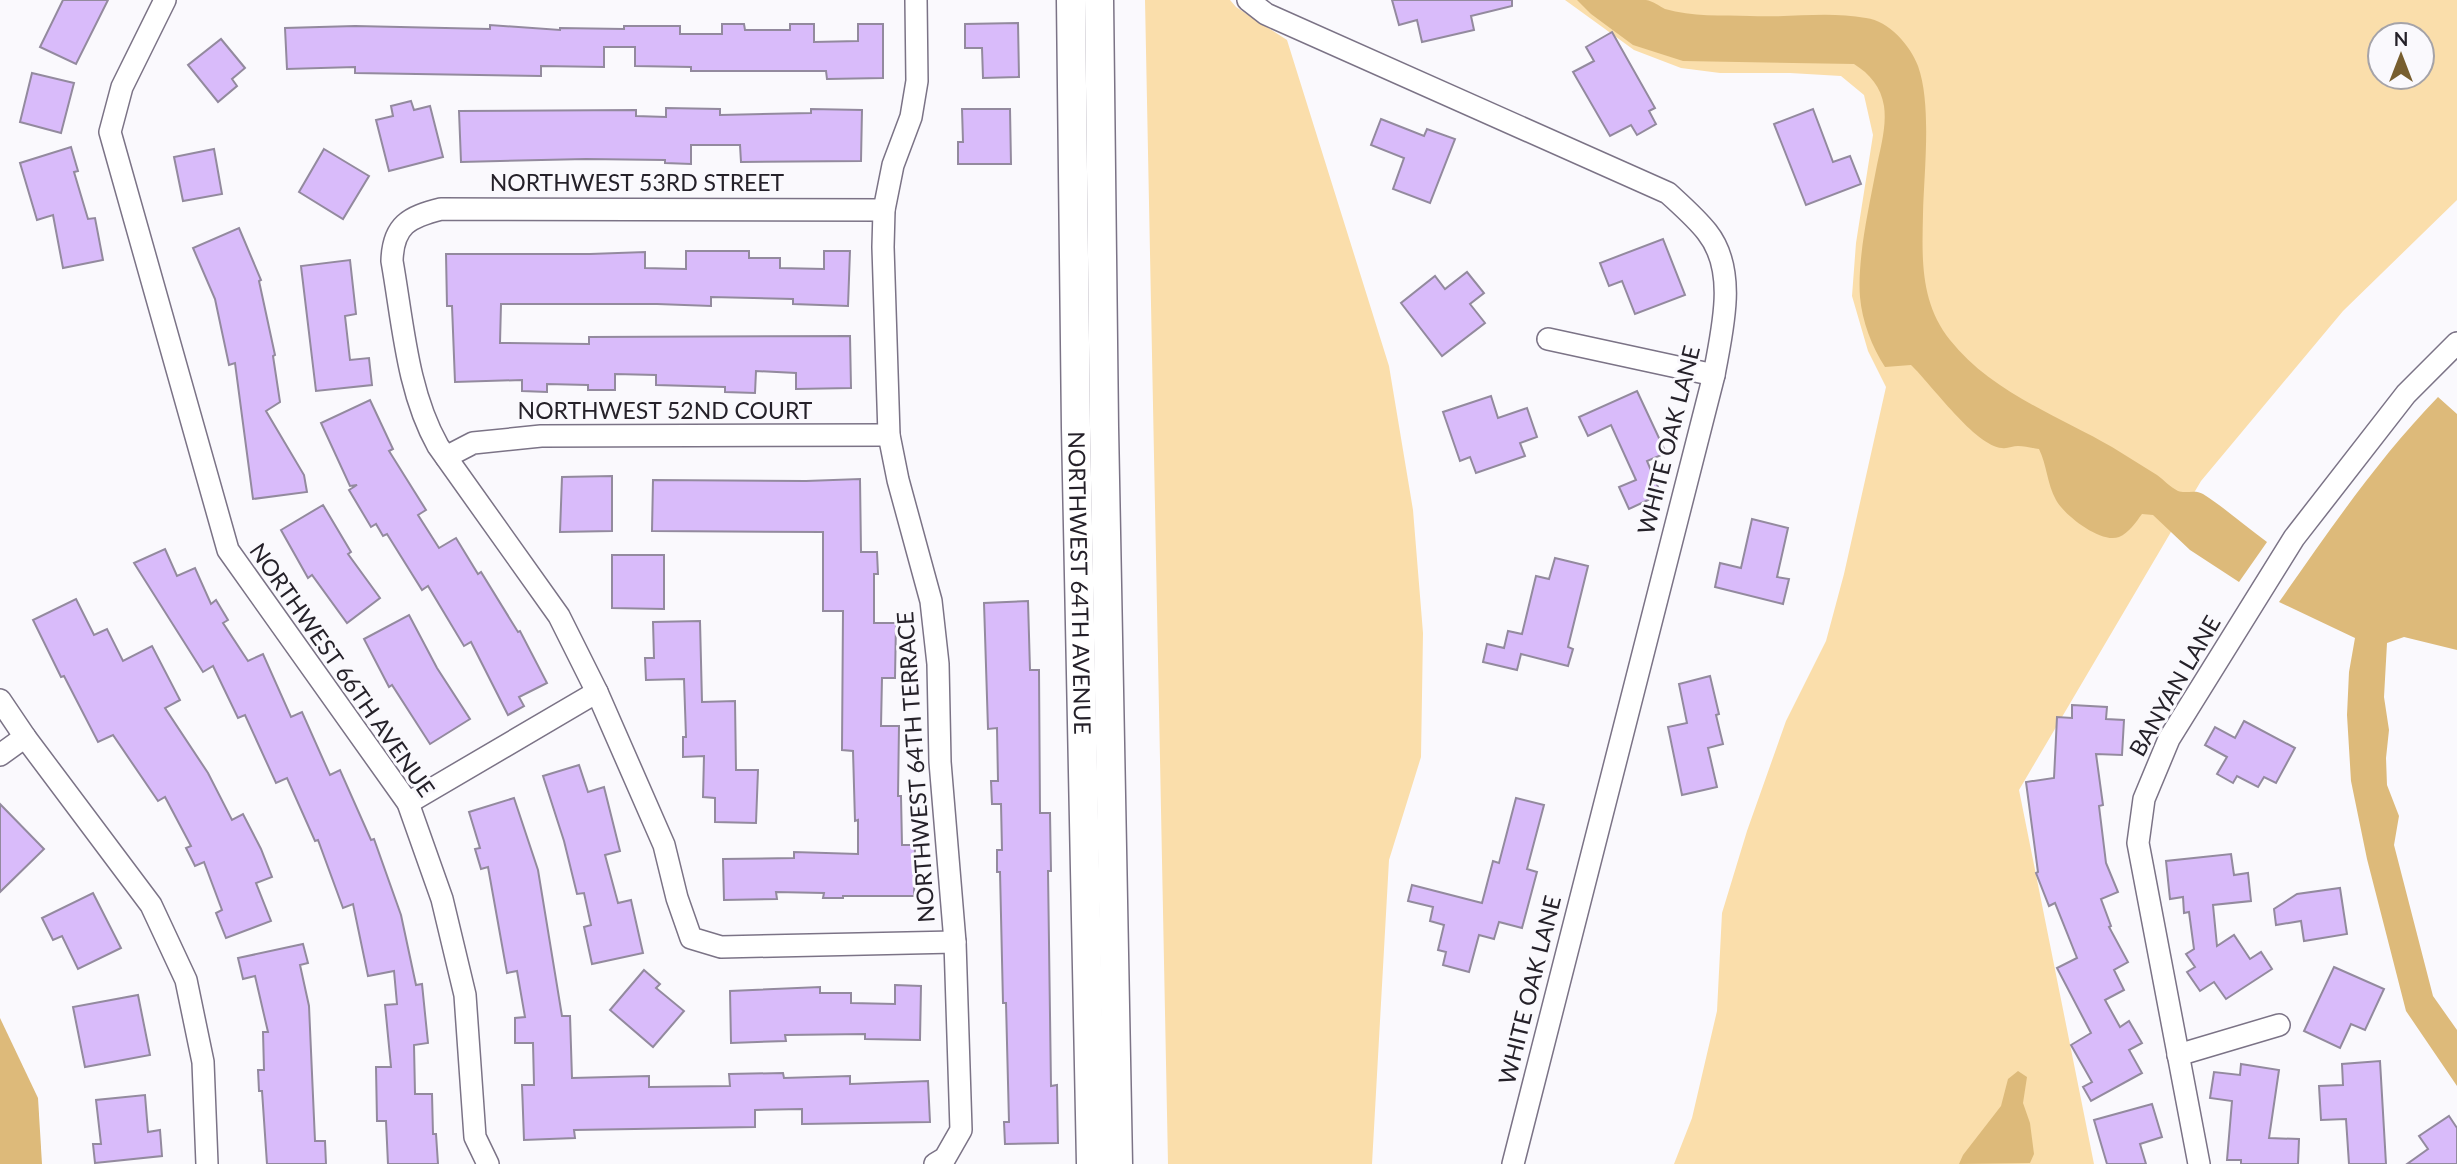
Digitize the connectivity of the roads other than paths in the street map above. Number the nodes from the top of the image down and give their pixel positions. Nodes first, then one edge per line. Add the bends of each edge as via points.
1 (165, 0) edge
2 (916, 0) edge
3 (1071, 0) edge
4 (1100, 0) edge
5 (1248, 0) edge
6 (884, 210) junction
7 (1548, 339) dead end
8 (2457, 343) edge
9 (1714, 375) junction
10 (889, 435) junction
11 (446, 457) junction
12 (597, 692) junction
13 (0, 700) edge
14 (25, 737) junction
15 (0, 755) edge
16 (408, 803) junction
17 (955, 942) junction
18 (2279, 1025) dead end
19 (2178, 1055) junction
20 (940, 1161) edge
21 (207, 1164) edge
22 (488, 1164) edge
23 (1091, 1164) edge
24 (1118, 1164) edge
25 (1513, 1164) edge
26 (2199, 1164) edge

1 - 16 street, NORTHWEST 66TH AVENUE via 122,87 110,132 228,550
2 - 6 street, NORTHWEST 64TH TERRACE via 917,81
3 - 23 street, NORTHWEST 64TH AVENUE
4 - 24 street, NORTHWEST 64TH AVENUE
5 - 9 street, WHITE OAK LANE via 1266,14 1668,193 1709,233 1725,271 1725,316
6 - 10 street, NORTHWEST 64TH TERRACE
6 - 11 street, NORTHWEST 53RD STREET via 441,209 417,215 397,232 392,261 417,398
7 - 9 street
8 - 19 street, BANYAN LANE via 2406,394 2294,538 2169,739 2144,799 2138,843
9 - 25 street, WHITE OAK LANE
10 - 11 street, NORTHWEST 52ND COURT via 541,436 473,443
10 - 17 street, NORTHWEST 64TH TERRACE via 931,601
11 - 12 street via 559,616
12 - 16 street
12 - 17 street via 664,845 691,938 721,947
13 - 14 street
14 - 15 street
14 - 21 street via 151,905 186,980 204,1062
16 - 22 street, NORTHWEST 66TH AVENUE via 442,899 465,995 475,1137
17 - 20 street, NORTHWEST 64TH TERRACE via 961,1130
18 - 19 street
19 - 26 street, BANYAN LANE

